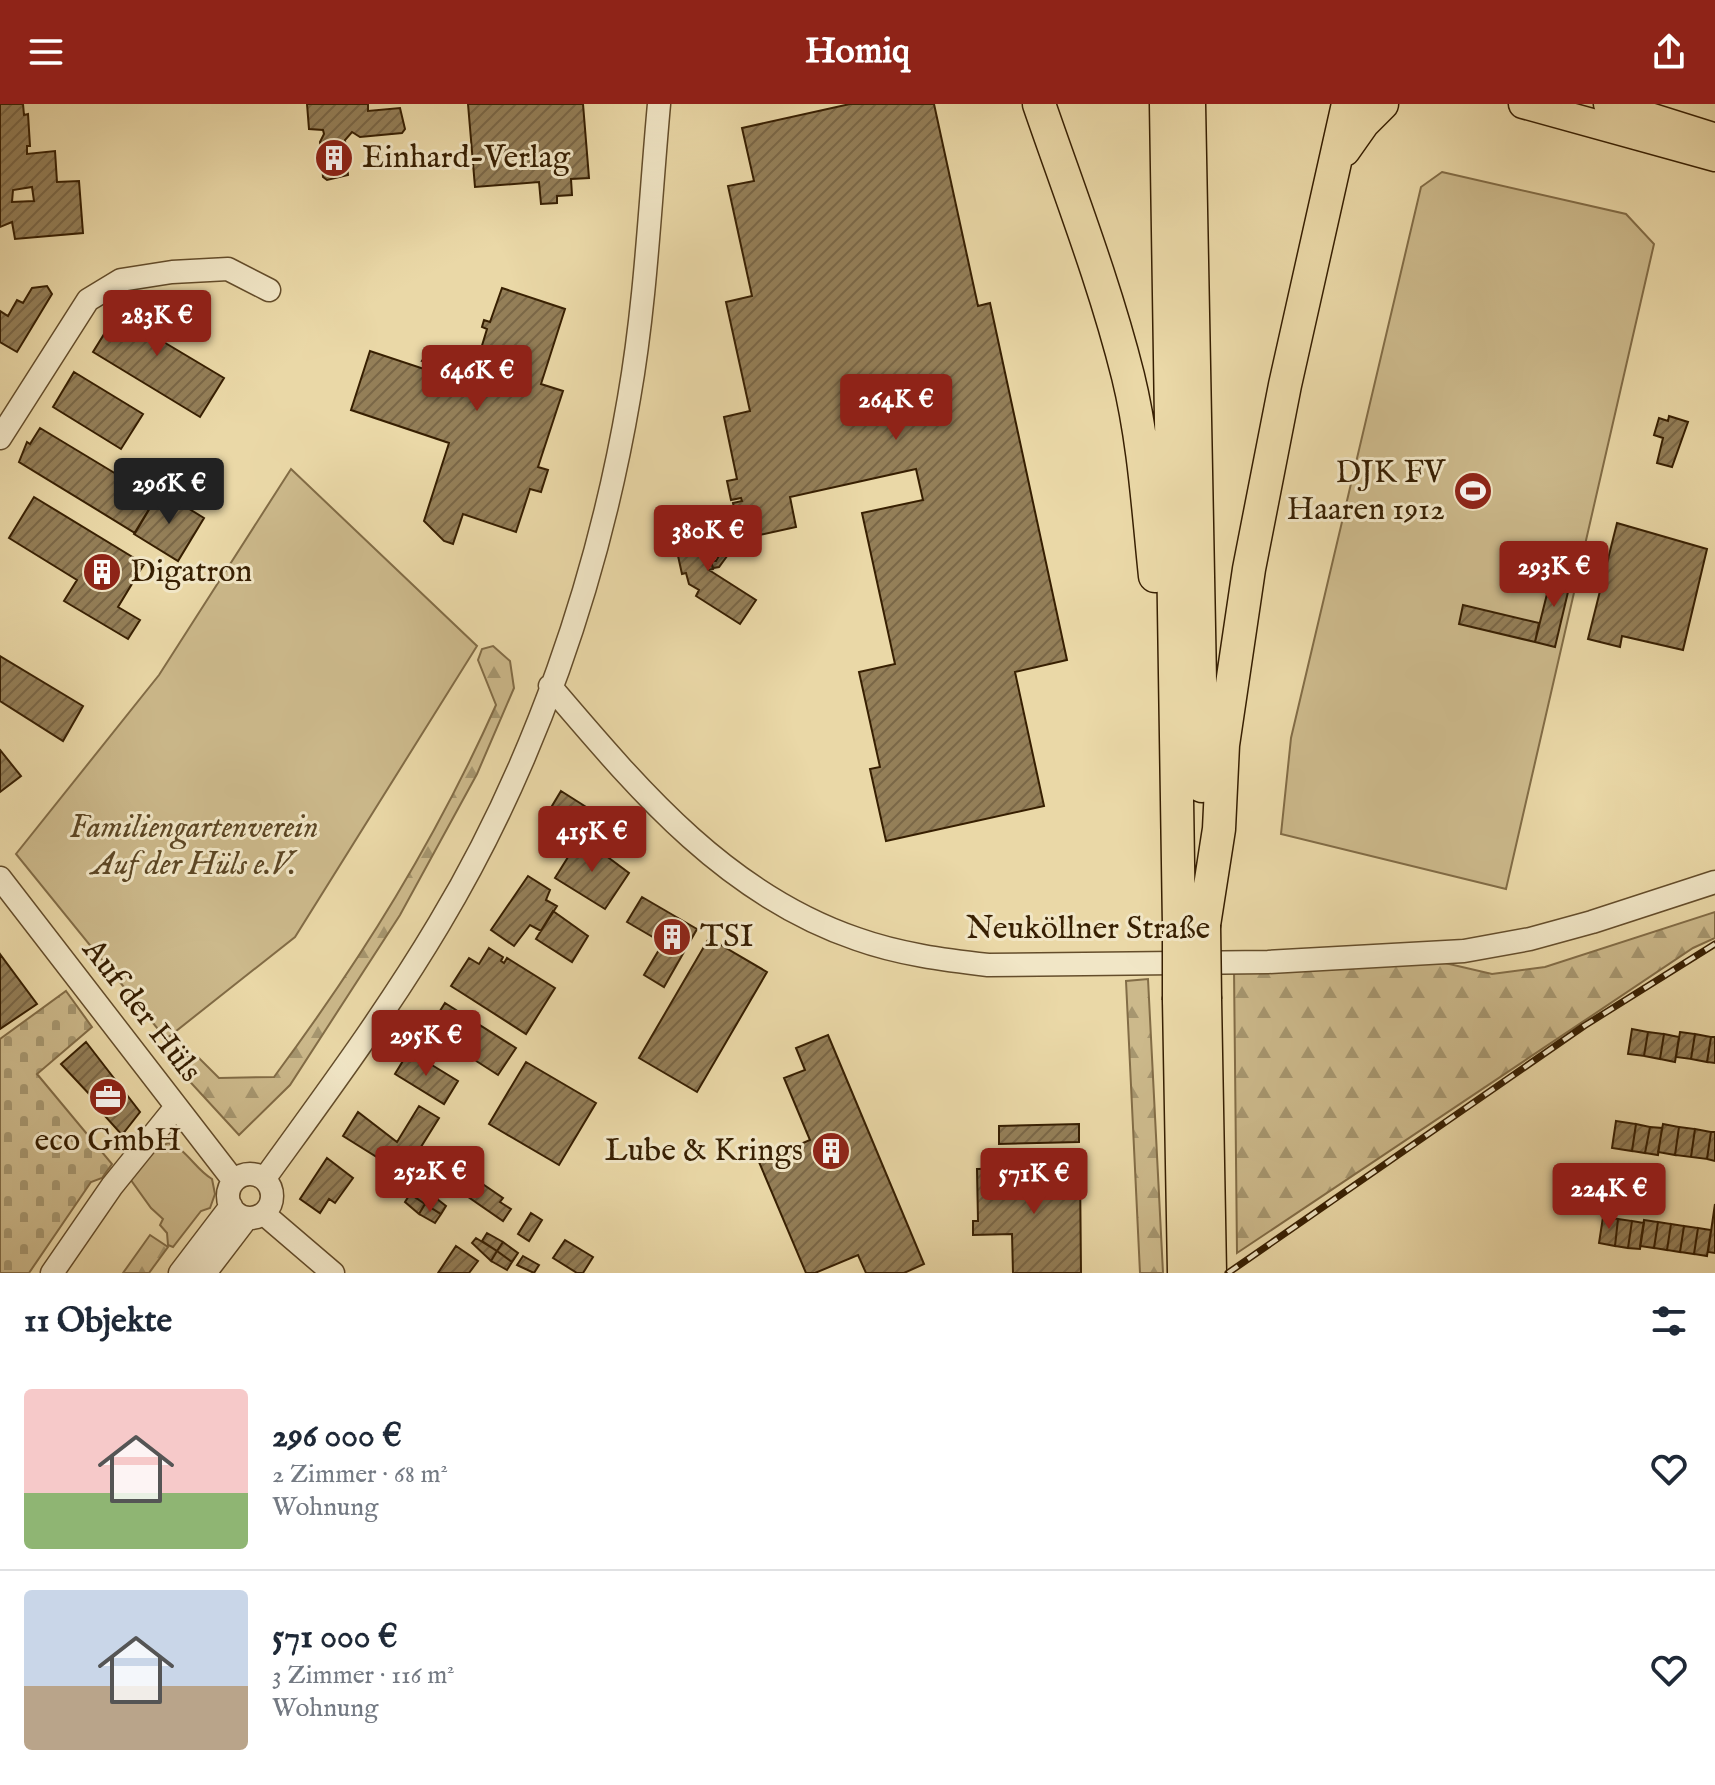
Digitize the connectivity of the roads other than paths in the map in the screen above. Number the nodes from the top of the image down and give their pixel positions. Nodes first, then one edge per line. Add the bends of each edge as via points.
1 (648, 104) edge
2 (659, 104) edge
3 (1039, 104) edge
4 (1166, 104) edge
5 (1189, 104) edge
6 (1348, 104) edge
7 (1382, 104) edge
8 (1523, 104) edge
9 (1608, 104) edge
10 (1715, 137) edge
11 (1715, 157) edge
12 (1337, 160) junction
13 (653, 175) junction
14 (269, 290) dead end
15 (0, 438) edge
16 (550, 686) junction
17 (1176, 713) junction
18 (0, 878) edge
19 (1715, 882) edge
20 (1192, 926) junction
21 (175, 1108) junction
22 (265, 1178) junction
23 (234, 1181) junction
24 (247, 1213) junction
25 (1197, 1263) edge
26 (52, 1273) edge
27 (180, 1273) edge
28 (205, 1273) edge
29 (333, 1273) edge

1 - 13 street
2 - 13 street
3 - 17 highway via 1111,311 1129,380
4 - 17 highway
5 - 20 highway
6 - 12 highway
7 - 12 highway
8 - 11 main road
9 - 10 main road
12 - 20 highway via 1249,569 1223,745 1219,829
13 - 16 street via 640,323 617,457
14 - 15 street via 228,269 121,280 102,289 88,300
16 - 19 street, Neuköllner Straße via 654,805 753,889 858,940 940,960 988,965 1405,957 1530,939
16 - 22 street via 494,817 441,922
17 - 20 highway
18 - 21 street, Auf der Hüls
20 - 25 highway, bridge
21 - 23 street, Auf der Hüls
21 - 26 street
22 - 23 street via 245,1174
22 - 24 street via 273,1200
23 - 24 street via 229,1190
24 - 27 street
24 - 28 street
24 - 29 street

